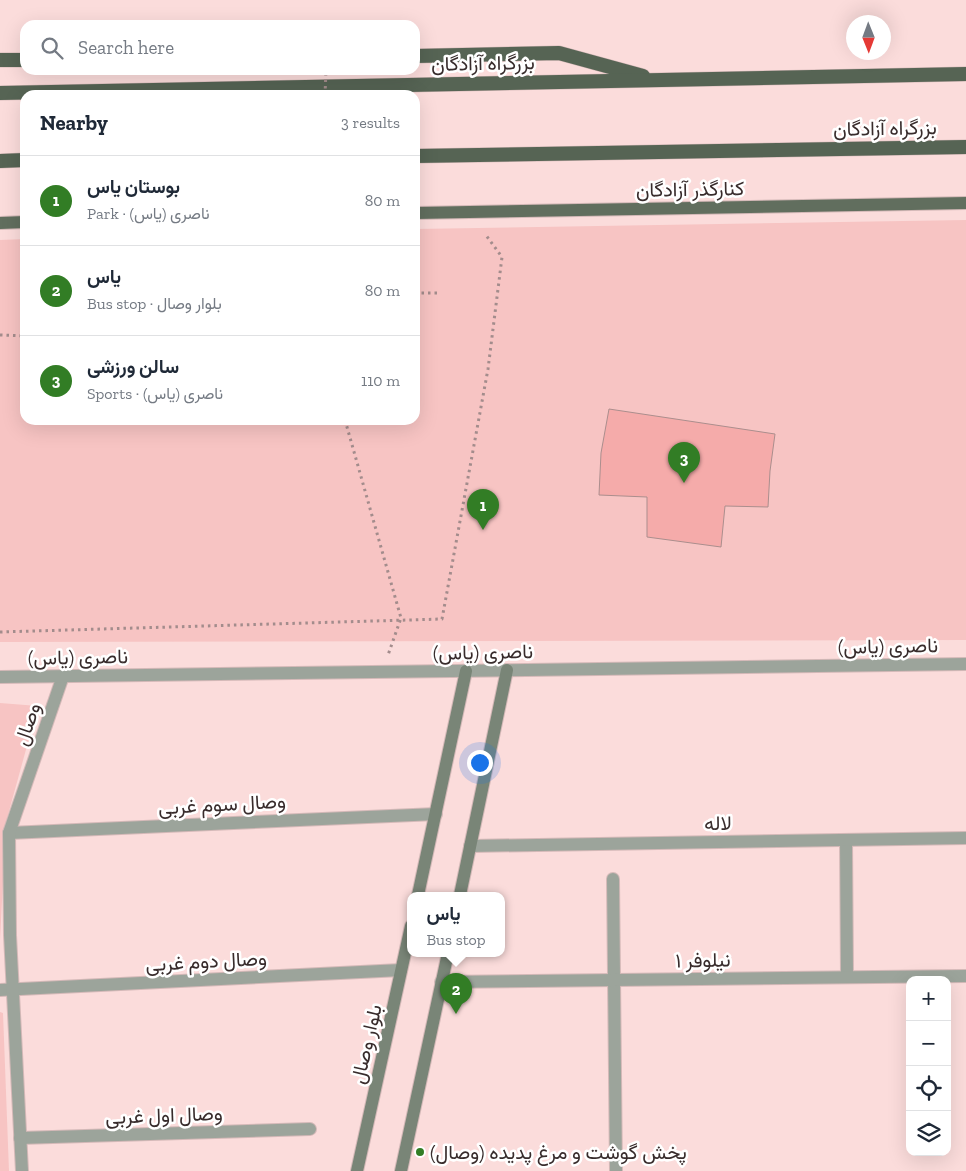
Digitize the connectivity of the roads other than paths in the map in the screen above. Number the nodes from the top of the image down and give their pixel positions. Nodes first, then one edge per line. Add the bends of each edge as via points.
1 (420, 56) edge
2 (0, 60) edge
3 (20, 60) edge
4 (966, 74) edge
5 (659, 80) junction
6 (152, 90) edge
7 (0, 93) edge
8 (20, 93) edge
9 (966, 146) edge
10 (420, 156) edge
11 (20, 160) edge
12 (0, 161) edge
13 (966, 203) edge
14 (420, 213) edge
15 (0, 222) edge
16 (20, 222) edge
17 (966, 664) edge
18 (507, 670) junction
19 (466, 671) junction
20 (63, 676) junction
21 (0, 677) edge
22 (436, 814) junction
23 (9, 833) junction
24 (966, 838) edge
25 (846, 840) junction
26 (470, 846) junction
27 (613, 879) dead end
28 (419, 892) edge
29 (461, 892) edge
30 (407, 944) edge
31 (447, 957) edge
32 (401, 970) junction
33 (847, 976) junction
34 (966, 976) edge
35 (615, 980) junction
36 (441, 982) junction
37 (6, 990) edge
38 (310, 1129) dead end
39 (20, 1138) junction
40 (22, 1171) edge
41 (357, 1171) edge
42 (401, 1171) edge
43 (616, 1171) edge

1 - 5 highway via 559,53
2 - 3 highway
4 - 5 highway, بزرگراه آزادگان
5 - 6 highway, بزرگراه آزادگان
7 - 8 highway, بزرگراه آزادگان
9 - 10 highway, بزرگراه آزادگان
11 - 12 highway
13 - 14 main road, کنارگذر آزادگان
15 - 16 main road
17 - 18 street, ناصری (یاس)
18 - 19 street, ناصری (یاس)
18 - 26 main road
19 - 20 street, ناصری (یاس)
19 - 22 main road
20 - 21 street, ناصری (یاس)
20 - 23 street, وصال
22 - 23 street, وصال سوم غربی
22 - 28 main road
23 - 37 street, وصال
24 - 25 street, لاله
25 - 26 street, لاله
25 - 33 street
26 - 29 main road
27 - 35 street
30 - 32 main road, بلوار وصال
31 - 36 main road
32 - 37 street, وصال دوم غربی
32 - 41 main road, بلوار وصال
33 - 34 street, نیلوفر ۱
33 - 35 street, نیلوفر ۱
35 - 36 street, نیلوفر ۱
35 - 43 street
36 - 42 main road
37 - 39 street, وصال
38 - 39 street, وصال اول غربی
39 - 40 street, وصال

